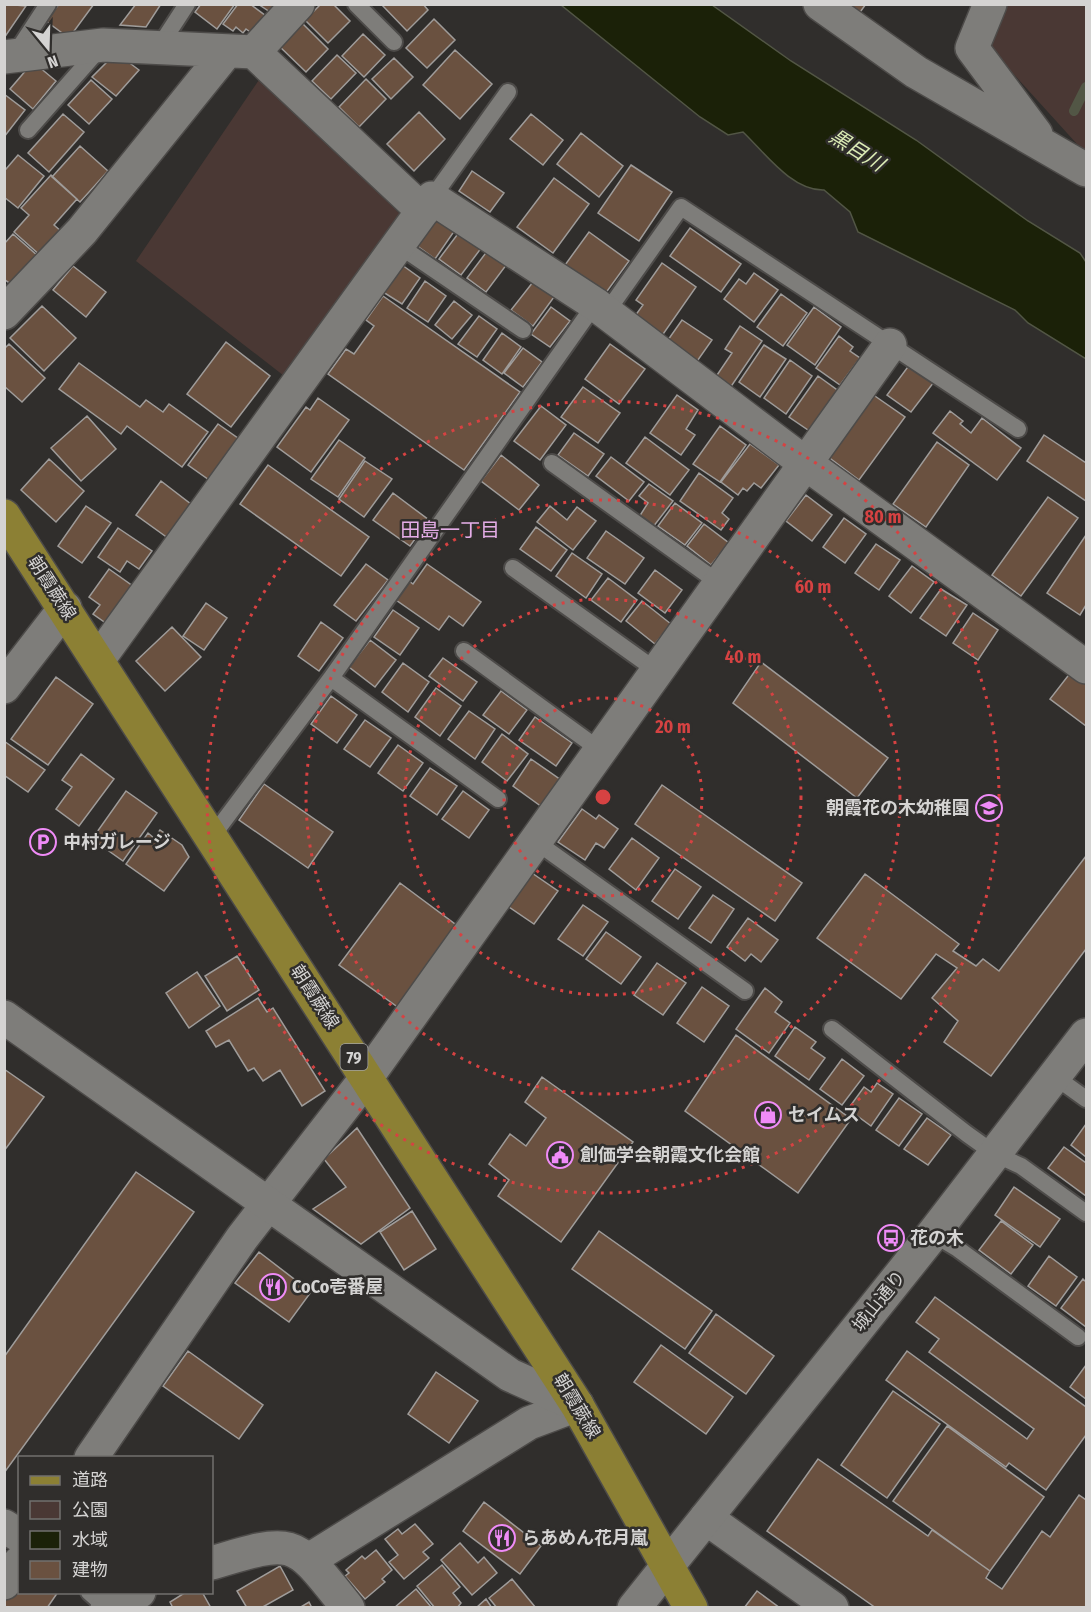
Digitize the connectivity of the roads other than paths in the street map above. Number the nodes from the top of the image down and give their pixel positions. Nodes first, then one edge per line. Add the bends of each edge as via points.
1 (48, 4) edge
2 (187, 4) edge
3 (298, 4) edge
4 (356, 4) edge
5 (820, 4) edge
6 (990, 4) edge
7 (393, 42) dead end
8 (102, 45) junction
9 (159, 47) junction
10 (241, 51) junction
11 (9, 56) edge
12 (508, 92) dead end
13 (28, 130) dead end
14 (1043, 144) junction
15 (1086, 170) edge
16 (428, 205) junction
17 (398, 245) junction
18 (601, 308) junction
19 (4, 313) edge
20 (523, 330) dead end
21 (890, 345) junction
22 (1018, 429) dead end
23 (552, 463) dead end
24 (805, 463) junction
25 (4, 516) edge
26 (513, 568) dead end
27 (719, 583) junction
28 (65, 608) junction
29 (464, 651) dead end
30 (98, 660) junction
31 (1086, 667) edge
32 (657, 671) junction
33 (331, 678) junction
34 (4, 687) edge
35 (600, 750) junction
36 (498, 800) dead end
37 (211, 838) junction
38 (535, 841) junction
39 (745, 991) dead end
40 (4, 1017) edge
41 (832, 1029) dead end
42 (1086, 1035) edge
43 (367, 1077) junction
44 (1054, 1077) junction
45 (1086, 1099) edge
46 (995, 1154) junction
47 (268, 1203) junction
48 (1086, 1213) edge
49 (933, 1233) junction
50 (1078, 1337) dead end
51 (577, 1405) junction
52 (92, 1456) edge
53 (706, 1518) junction
54 (4, 1526) edge
55 (18, 1535) edge
56 (309, 1560) junction
57 (213, 1563) edge
58 (18, 1565) edge
59 (668, 1565) junction
60 (4, 1583) edge
61 (90, 1594) edge
62 (137, 1594) edge
63 (107, 1608) edge
64 (348, 1608) edge
65 (634, 1608) edge
66 (691, 1608) edge
67 (832, 1608) edge

1 - 11 lane
2 - 9 lane
3 - 10 street
4 - 7 lane
5 - 14 street via 915,72
6 - 14 street via 972,48
8 - 9 street
8 - 11 street
8 - 13 lane
9 - 10 street
10 - 16 street
10 - 19 street
12 - 16 lane
14 - 15 street
16 - 17 street
16 - 18 street
17 - 20 lane
17 - 30 street
18 - 21 lane via 681,207
18 - 24 street
18 - 33 lane
21 - 22 lane
21 - 24 street
23 - 27 lane
24 - 27 street
24 - 31 street
25 - 28 main road, 朝霞蕨線 / 79
26 - 32 lane
27 - 32 street
28 - 30 main road, 朝霞蕨線 / 79
28 - 34 street
29 - 35 lane
30 - 37 main road, 朝霞蕨線 / 79
32 - 35 street
33 - 36 lane
33 - 37 lane
35 - 38 street
37 - 43 main road, 朝霞蕨線 / 79
38 - 39 lane
38 - 43 street
40 - 47 street
41 - 46 lane
42 - 44 street, 城山通り
43 - 47 street
43 - 51 main road, 朝霞蕨線 / 79
44 - 45 lane
44 - 46 street, 城山通り
46 - 48 lane via 1021,1167
46 - 49 street, 城山通り
47 - 51 street via 510,1375
47 - 52 street
49 - 50 lane
49 - 53 street, 城山通り
51 - 56 street via 529,1423
51 - 59 main road, 朝霞蕨線 / 79
53 - 59 street, 城山通り
53 - 67 street
54 - 55 street
56 - 57 street via 291,1548 265,1547
56 - 64 street
58 - 60 street
59 - 65 street, 城山通り
59 - 66 main road, 朝霞蕨線 / 79
61 - 63 lane
62 - 63 street

